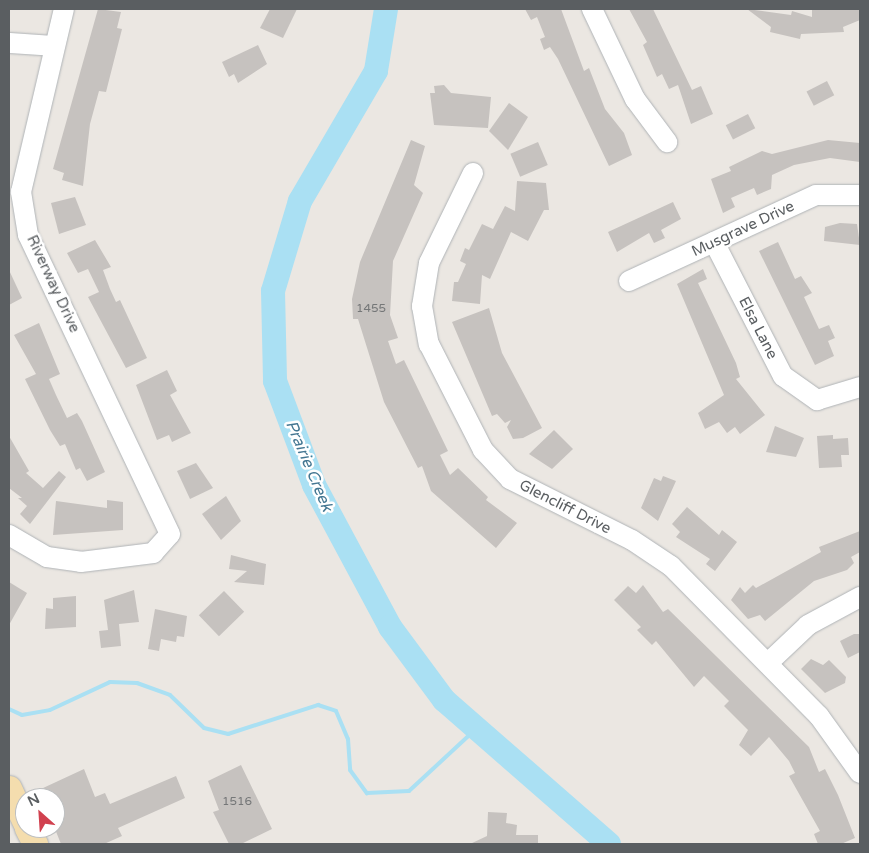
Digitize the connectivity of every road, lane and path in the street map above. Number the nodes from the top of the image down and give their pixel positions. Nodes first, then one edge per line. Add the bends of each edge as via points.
1 (64, 9) edge
2 (592, 9) edge
3 (9, 44) edge
4 (54, 46) junction
5 (667, 142) dead end
6 (473, 173) dead end
7 (860, 195) edge
8 (714, 242) junction
9 (629, 281) dead end
10 (860, 387) edge
11 (9, 535) edge
12 (860, 597) edge
13 (768, 663) junction
14 (860, 773) edge
15 (9, 788) edge
16 (15, 805) edge

1 - 4 street, Riverway Drive
2 - 5 street via 635,99
3 - 4 street
4 - 11 street, Riverway Drive via 21,192 28,235 152,488 170,534 153,553 81,562 47,557
6 - 13 street, Glencliff Drive via 429,263 422,306 430,344 477,440 510,479 632,540 671,566
7 - 8 street, Musgrave Drive via 816,195
8 - 9 street, Musgrave Drive
8 - 10 street, Elsa Lane via 783,376 817,400
12 - 13 street via 808,625
13 - 14 street, Glencliff Drive via 840,739
15 - 16 main road

